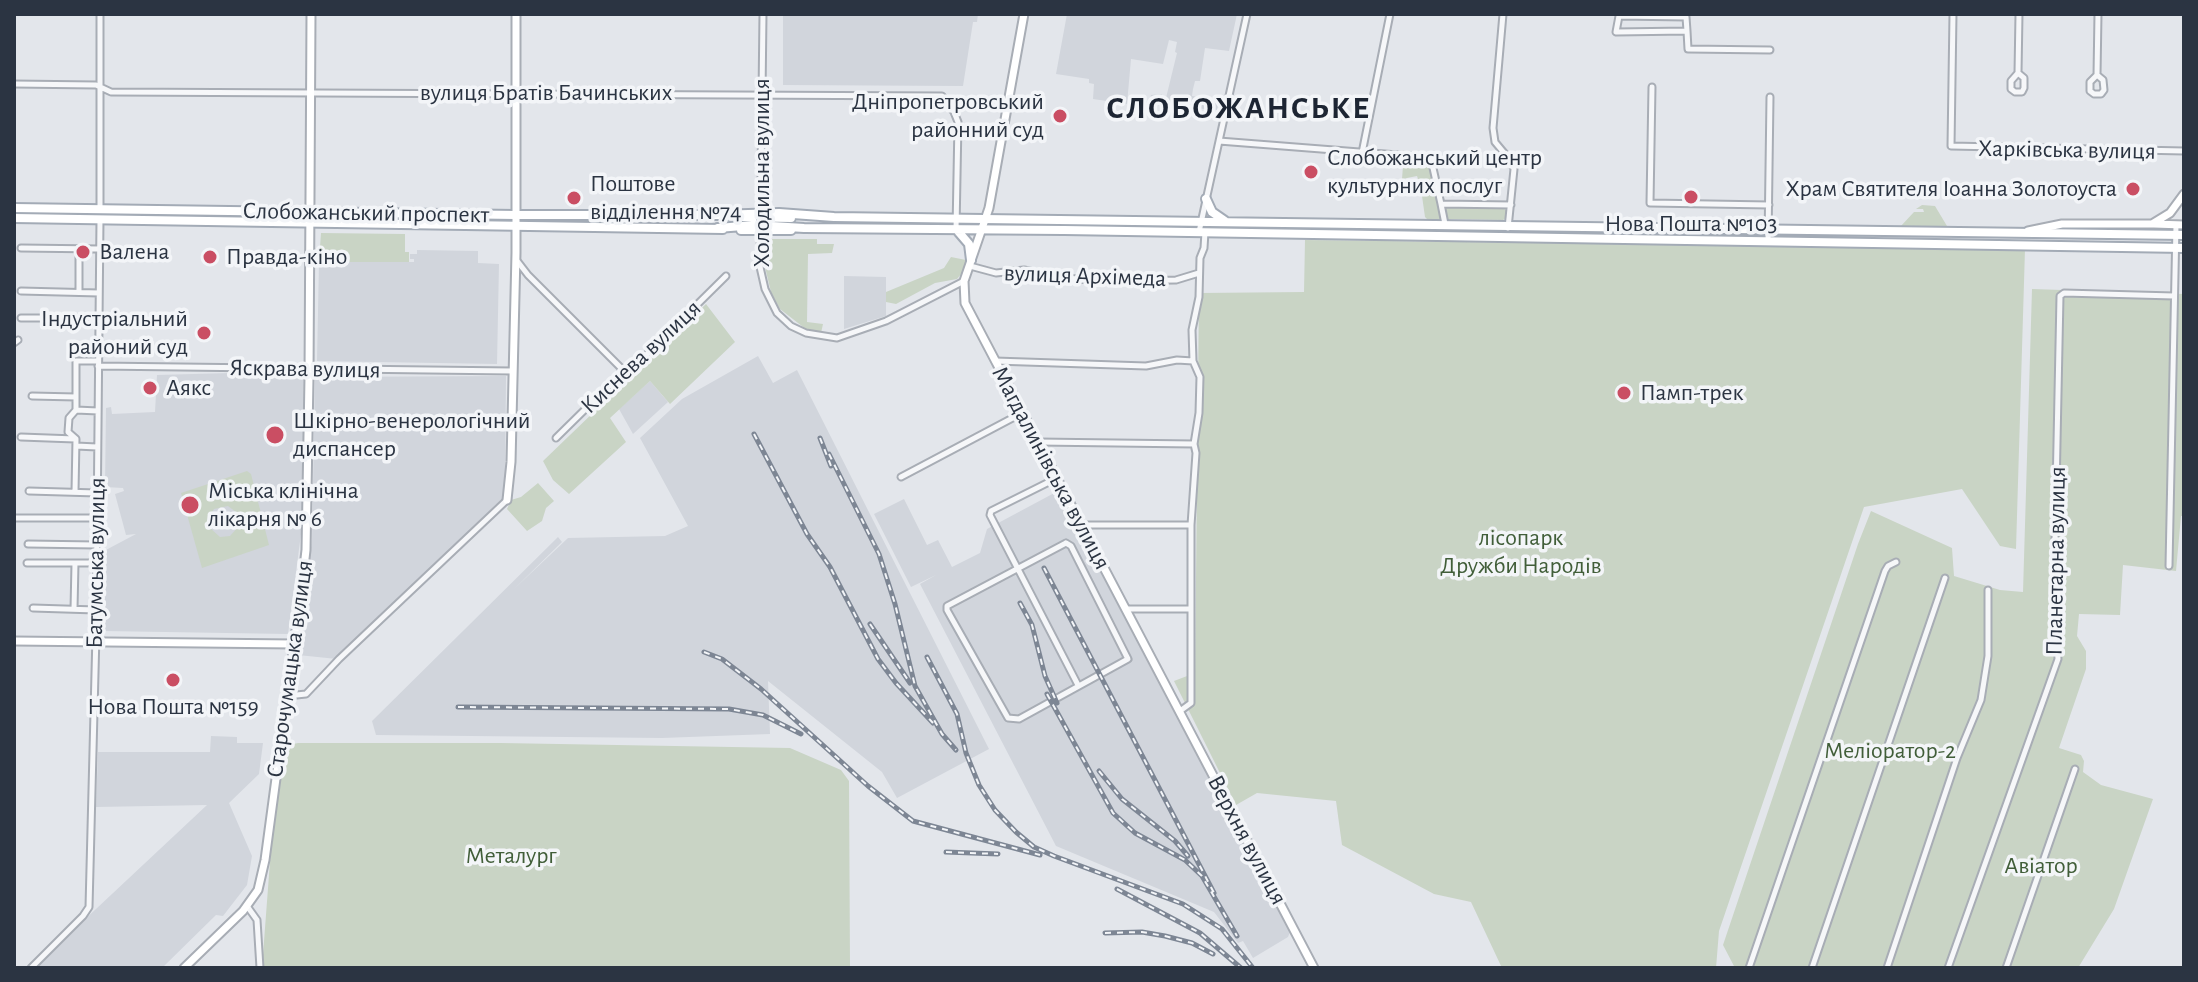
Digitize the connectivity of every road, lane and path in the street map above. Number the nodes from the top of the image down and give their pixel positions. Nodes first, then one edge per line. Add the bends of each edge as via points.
1 (100, 14) edge
2 (311, 14) edge
3 (516, 14) edge
4 (763, 14) edge
5 (1024, 14) edge
6 (1247, 14) edge
7 (1389, 14) edge
8 (1503, 14) edge
9 (1953, 14) edge
10 (2019, 14) edge
11 (2098, 14) edge
12 (1687, 31) junction
13 (1770, 50) dead end
14 (2018, 73) dead end
15 (2097, 75) dead end
16 (14, 84) edge
17 (1652, 87) dead end
18 (100, 89) junction
19 (312, 93) junction
20 (517, 93) junction
21 (762, 94) junction
22 (1770, 97) dead end
23 (1219, 141) junction
24 (2184, 151) edge
25 (1362, 153) junction
26 (2184, 194) edge
27 (1206, 199) junction
28 (1441, 204) junction
29 (1511, 205) junction
30 (1769, 205) junction
31 (14, 208) edge
32 (100, 209) junction
33 (312, 211) junction
34 (14, 218) edge
35 (956, 218) junction
36 (986, 218) junction
37 (100, 219) junction
38 (516, 220) junction
39 (311, 222) junction
40 (1202, 222) junction
41 (1226, 222) junction
42 (2152, 224) junction
43 (1445, 225) junction
44 (1508, 226) junction
45 (982, 229) junction
46 (956, 230) junction
47 (1768, 230) junction
48 (2180, 230) edge
49 (1202, 232) junction
50 (2022, 232) junction
51 (1508, 237) junction
52 (1768, 242) junction
53 (21, 248) dead end
54 (2180, 248) edge
55 (79, 249) junction
56 (100, 249) junction
57 (516, 257) junction
58 (970, 263) junction
59 (1199, 273) junction
60 (726, 276) dead end
61 (964, 281) junction
62 (21, 291) dead end
63 (79, 292) junction
64 (99, 293) junction
65 (2174, 296) junction
66 (21, 318) dead end
67 (99, 318) junction
68 (995, 361) junction
69 (1193, 361) junction
70 (98, 363) junction
71 (309, 369) junction
72 (512, 371) junction
73 (624, 371) junction
74 (32, 396) dead end
75 (76, 397) junction
76 (76, 410) junction
77 (98, 411) junction
78 (1022, 413) junction
79 (21, 437) dead end
80 (556, 438) dead end
81 (76, 442) junction
82 (1038, 442) junction
83 (1194, 444) junction
84 (97, 447) junction
85 (901, 477) dead end
86 (1057, 478) junction
87 (29, 491) dead end
88 (75, 492) junction
89 (97, 493) junction
90 (507, 500) joint
91 (14, 518) edge
92 (96, 518) junction
93 (1081, 525) junction
94 (1191, 525) junction
95 (28, 544) dead end
96 (96, 545) junction
97 (1896, 562) dead end
98 (27, 563) dead end
99 (75, 563) junction
100 (96, 563) junction
101 (2169, 566) dead end
102 (1018, 570) junction
103 (1945, 578) dead end
104 (1988, 590) dead end
105 (33, 608) dead end
106 (74, 609) junction
107 (1126, 609) junction
108 (1189, 609) junction
109 (96, 610) junction
110 (14, 641) edge
111 (95, 642) junction
112 (294, 644) junction
113 (1078, 685) junction
114 (287, 696) junction
115 (1179, 712) junction
116 (2075, 769) dead end
117 (247, 906) junction
118 (31, 968) edge
119 (184, 968) edge
120 (260, 968) edge
121 (1314, 968) edge
122 (1749, 968) edge
123 (1812, 968) edge
124 (1887, 968) edge
125 (1948, 968) edge
126 (2006, 968) edge

1 - 18 street
2 - 19 street, Старочумацька вулиця
3 - 20 street
4 - 21 street, Холодильна вулиця
5 - 36 street
6 - 23 street
7 - 25 street
8 - 29 street via 1493,128 1495,142 1513,164
9 - 24 street, Харківська вулиця via 1951,146
10 - 14 street
11 - 15 street
12 - 12 street via 1645,32 1616,32 1619,16 1686,17
12 - 13 street via 1688,49
16 - 18 street, вулиця Братів Бачинських
17 - 30 street via 1650,203
18 - 19 street, вулиця Братів Бачинських
18 - 32 street
19 - 20 street, вулиця Братів Бачинських
19 - 33 street, Старочумацька вулиця
20 - 21 street, вулиця Братів Бачинських
20 - 38 street
21 - 35 street, вулиця Братів Бачинських via 942,96 958,122
21 - 61 street, Холодильна вулиця, bridge via 760,267 777,313 791,326 837,338 864,331
22 - 30 street
23 - 25 street
23 - 27 street
25 - 28 street via 1430,161
26 - 42 street via 2170,213
27 - 40 street
27 - 41 main road via 1212,212
28 - 29 street
28 - 43 street
29 - 44 street
30 - 47 street
31 - 32 main road, Слобожанський проспект
32 - 33 main road, Слобожанський проспект
33 - 38 main road, Слобожанський проспект
33 - 39 street, Старочумацька вулиця
34 - 37 main road, Слобожанський проспект
35 - 36 main road, Слобожанський проспект
35 - 38 main road, Слобожанський проспект via 718,215
35 - 46 street, вулиця Братів Бачинських
36 - 40 main road, Слобожанський проспект
36 - 45 street
37 - 39 main road, Слобожанський проспект
37 - 56 street, Батумська вулиця
38 - 39 main road, Слобожанський проспект
38 - 46 main road, Слобожанський проспект
38 - 57 street
39 - 71 street, Старочумацька вулиця
40 - 41 main road, Слобожанський проспект
40 - 49 street
41 - 43 main road, Слобожанський проспект
42 - 48 street
42 - 50 street via 2062,224
43 - 44 main road, Слобожанський проспект
44 - 47 main road, Слобожанський проспект
44 - 51 street
45 - 46 main road, Слобожанський проспект
45 - 49 main road, Слобожанський проспект
45 - 58 street
46 - 58 main road via 969,244
47 - 50 main road, Слобожанський проспект
47 - 52 street
48 - 50 main road, Слобожанський проспект
48 - 54 street
49 - 51 main road, Слобожанський проспект
49 - 59 street
51 - 52 main road, Слобожанський проспект
52 - 54 main road, Слобожанський проспект
53 - 55 street
54 - 65 street
55 - 56 street
55 - 63 street
56 - 64 street, Батумська вулиця
57 - 72 street
57 - 73 street
58 - 59 street, вулиця Архімеда via 996,273 1024,270 1103,281 1176,280
58 - 61 street
59 - 69 street
60 - 73 street, Киснева вулиця
61 - 68 street, Магдалинівська вулиця via 965,303
62 - 63 street
63 - 64 street
64 - 67 street, Батумська вулиця
65 - 101 street
65 - 125 street, Планетарна вулиця via 2060,296 2054,589 2058,659
66 - 67 street
67 - 70 street, Батумська вулиця
68 - 69 street via 1146,366
68 - 78 street, Магдалинівська вулиця
69 - 83 street via 1200,377
70 - 71 street, Яскрава вулиця
70 - 75 street via 76,361
70 - 77 street, Батумська вулиця
71 - 72 street, Яскрава вулиця
71 - 112 street, Старочумацька вулиця via 306,550
72 - 90 street
73 - 80 street, Киснева вулиця
74 - 75 street
75 - 76 street
76 - 77 street
76 - 81 street via 68,432
77 - 84 street, Батумська вулиця
78 - 82 street, Магдалинівська вулиця
78 - 85 street
79 - 81 street
81 - 84 street
81 - 88 street
82 - 83 street
82 - 86 street, Магдалинівська вулиця
83 - 94 street
84 - 89 street, Батумська вулиця
86 - 93 street, Магдалинівська вулиця
86 - 102 street via 990,513
87 - 88 street
88 - 89 street
89 - 92 street, Батумська вулиця
90 - 114 street via 306,694
91 - 92 street
92 - 96 street, Батумська вулиця
93 - 94 street
93 - 107 street, Магдалинівська вулиця
94 - 108 street
95 - 96 street
96 - 100 street, Батумська вулиця
97 - 122 street via 1885,571
98 - 99 street
99 - 100 street
99 - 106 street
100 - 109 street, Батумська вулиця
102 - 113 street
102 - 113 street via 1069,544 1111,622 1128,659
102 - 113 street via 951,603 947,610 1008,718 1019,719
103 - 123 street
104 - 124 street via 1988,656 1981,700
105 - 106 street
106 - 109 street
107 - 108 street
107 - 115 street, Магдалинівська вулиця
108 - 115 street via 1191,703
109 - 111 street, Батумська вулиця
110 - 111 street
111 - 112 street
111 - 118 street, Батумська вулиця via 89,907
112 - 114 street, Старочумацька вулиця
114 - 117 street, Старочумацька вулиця via 265,860 258,890
115 - 121 street, Верхня вулиця
116 - 126 street
117 - 119 street
117 - 120 street via 257,920

